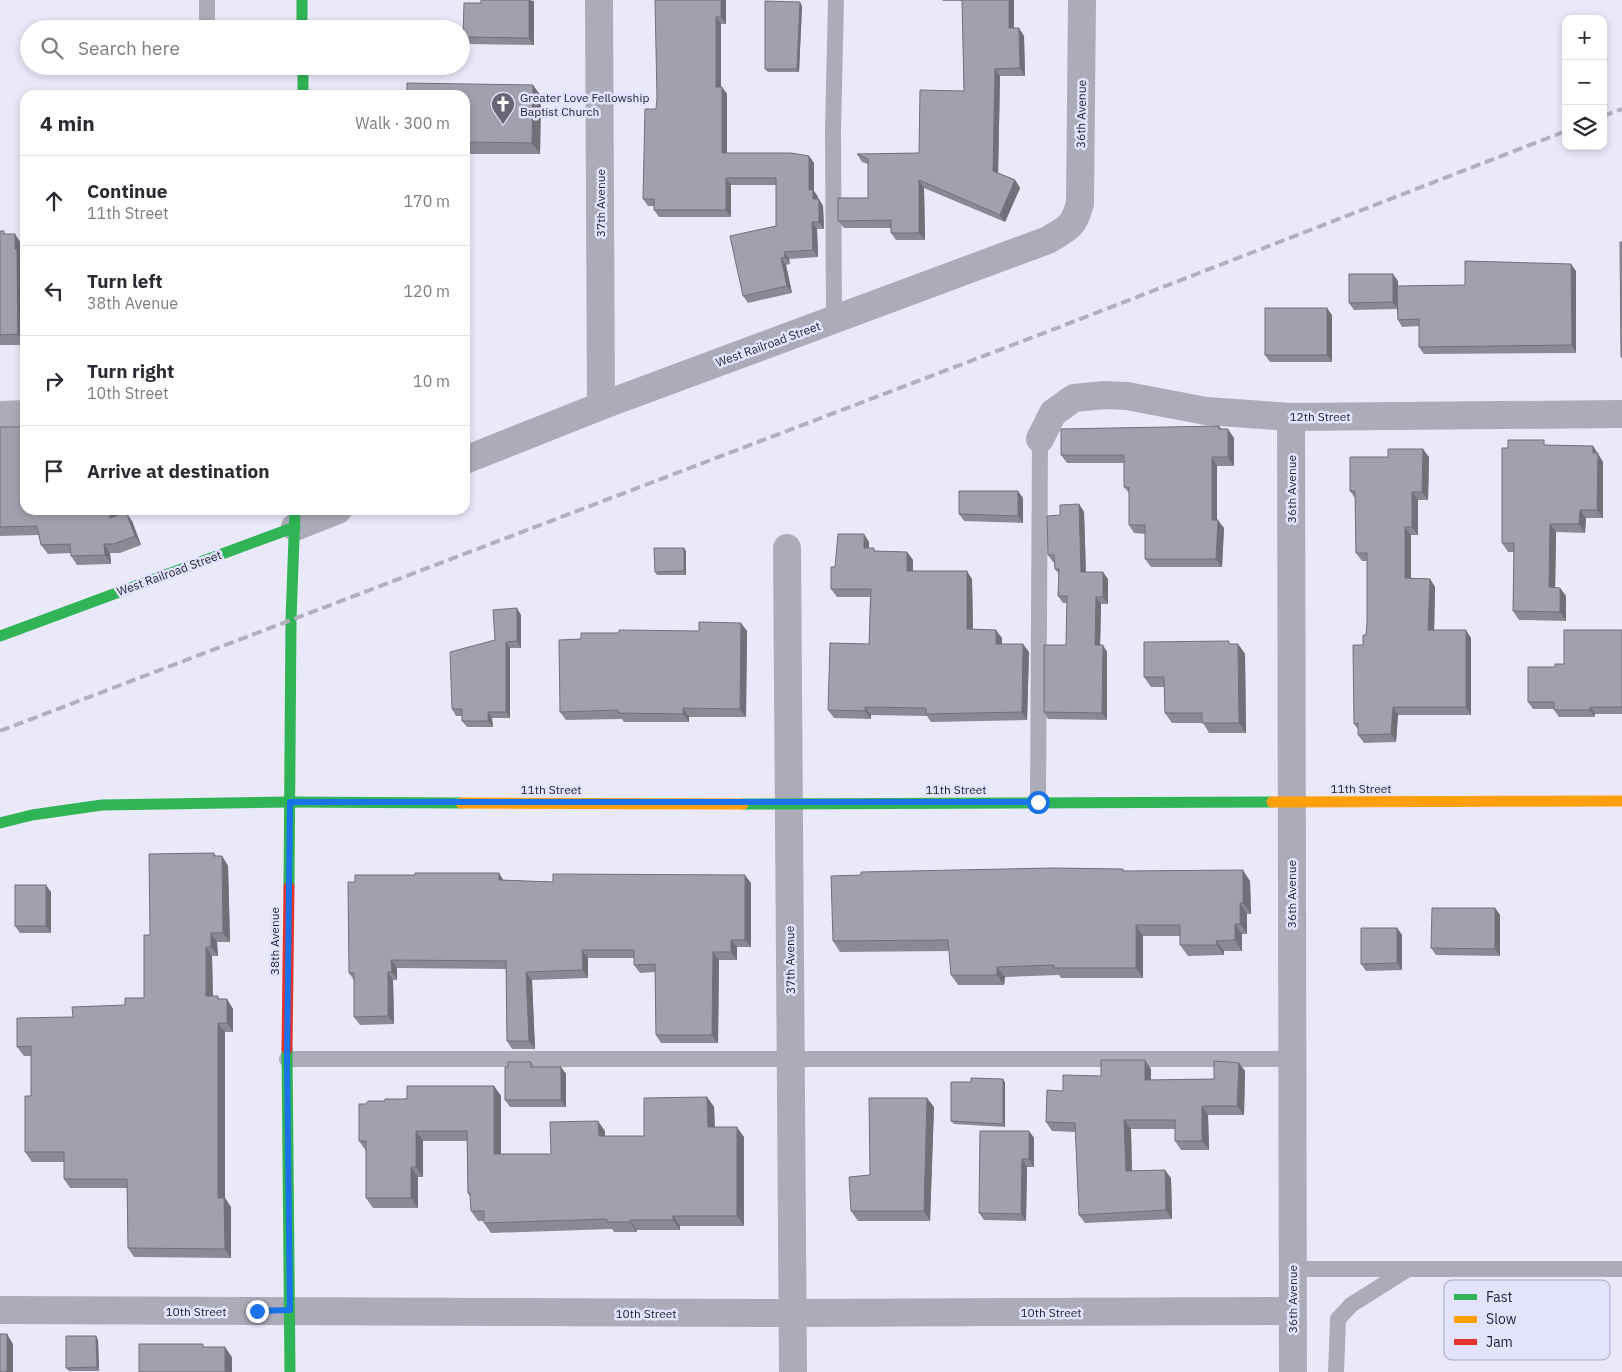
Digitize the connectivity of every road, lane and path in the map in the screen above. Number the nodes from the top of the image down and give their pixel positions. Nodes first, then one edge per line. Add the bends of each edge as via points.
1 (207, 0) edge
2 (302, 0) edge
3 (599, 0) edge
4 (836, 0) edge
5 (1082, 0) edge
6 (207, 20) edge
7 (302, 20) edge
8 (303, 75) edge
9 (303, 90) edge
10 (1070, 227) joint
11 (834, 320) junction
12 (601, 406) junction
13 (20, 414) edge
14 (1622, 414) edge
15 (0, 415) edge
16 (1291, 417) junction
17 (1040, 438) joint
18 (470, 458) edge
19 (311, 515) edge
20 (295, 518) edge
21 (787, 548) dead end
22 (0, 636) edge
23 (1622, 801) edge
24 (290, 802) junction
25 (1038, 802) junction
26 (1291, 802) junction
27 (788, 804) junction
28 (0, 823) edge
29 (287, 1059) junction
30 (1292, 1059) junction
31 (792, 1060) junction
32 (1292, 1269) junction
33 (1408, 1269) junction
34 (1622, 1269) edge
35 (0, 1310) edge
36 (290, 1310) junction
37 (1292, 1311) junction
38 (794, 1313) junction
39 (290, 1372) edge
40 (793, 1372) edge
41 (1293, 1372) edge
42 (1336, 1372) edge

1 - 6 lane
2 - 7 street
3 - 12 street, 37th Avenue
4 - 11 lane
5 - 10 street, 36th Avenue via 1080,203
8 - 9 street
10 - 11 street, West Railroad Street via 1048,240
11 - 12 street, West Railroad Street
12 - 18 street, West Railroad Street
13 - 15 street
14 - 16 street, 12th Street
16 - 17 street, 12th Street via 1206,411 1127,396 1074,398 1053,413
16 - 26 street, 36th Avenue
17 - 25 lane
19 - 20 street, West Railroad Street
20 - 22 street, West Railroad Street
20 - 24 street, 38th Avenue
21 - 27 street, 37th Avenue
23 - 26 street, 11th Street
24 - 27 street, 11th Street
24 - 28 street via 102,806 32,815
24 - 29 street, 38th Avenue
25 - 26 street, 11th Street
25 - 27 street, 11th Street
26 - 30 street, 36th Avenue
27 - 31 street, 37th Avenue
29 - 31 lane
29 - 36 street, 38th Avenue
30 - 31 lane
30 - 32 street, 36th Avenue
31 - 38 street, 37th Avenue
32 - 33 lane
32 - 37 street, 36th Avenue
33 - 34 lane
33 - 42 lane via 1351,1305 1338,1319
35 - 36 street, 10th Street
36 - 38 street, 10th Street
36 - 39 street, 38th Avenue
37 - 38 street, 10th Street
37 - 41 street, 36th Avenue
38 - 40 street, 37th Avenue

